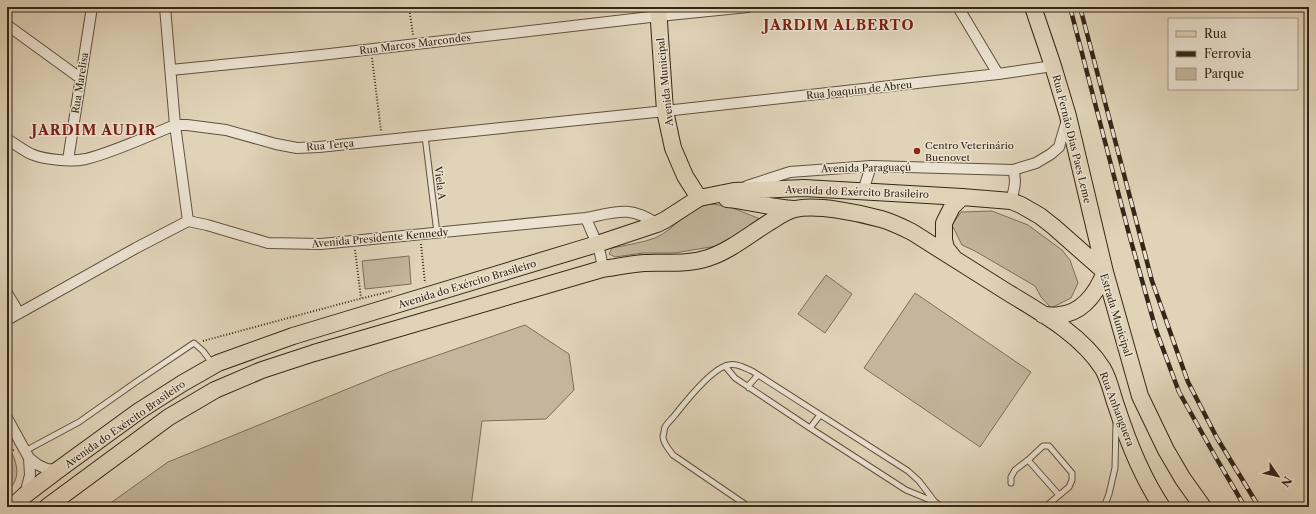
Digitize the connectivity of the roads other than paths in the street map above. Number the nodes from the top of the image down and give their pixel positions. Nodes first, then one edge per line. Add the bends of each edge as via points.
1 (92, 7) edge
2 (165, 7) edge
3 (748, 7) edge
4 (958, 7) edge
5 (1033, 7) edge
6 (658, 11) edge
7 (7, 26) edge
8 (1053, 66) junction
9 (171, 70) junction
10 (998, 74) junction
11 (80, 78) junction
12 (665, 112) junction
13 (1068, 116) junction
14 (175, 125) junction
15 (425, 136) junction
16 (7, 139) edge
17 (68, 160) junction
18 (871, 166) junction
19 (1013, 170) junction
20 (734, 191) junction
21 (863, 191) junction
22 (962, 197) junction
23 (699, 198) junction
24 (1011, 201) junction
25 (794, 209) junction
26 (586, 218) junction
27 (188, 221) junction
28 (657, 224) junction
29 (437, 233) junction
30 (597, 244) junction
31 (955, 259) junction
32 (602, 268) junction
33 (1105, 272) junction
34 (7, 293) edge
35 (19, 313) junction
36 (1043, 315) junction
37 (7, 320) edge
38 (214, 365) junction
39 (725, 366) junction
40 (758, 375) junction
41 (749, 388) junction
42 (1116, 407) junction
43 (820, 415) junction
44 (7, 418) edge
45 (810, 428) junction
46 (27, 454) junction
47 (1028, 460) junction
48 (58, 470) junction
49 (1011, 483) dead end
50 (25, 495) junction
51 (1060, 495) junction
52 (935, 502) junction
53 (12, 507) edge
54 (47, 507) edge
55 (749, 507) edge
56 (943, 507) edge
57 (1045, 507) edge
58 (1104, 507) edge
59 (1162, 507) edge
60 (1203, 507) edge

1 - 11 street, Rua Marelisa
2 - 9 street
3 - 6 street, Rua Marcos Marcondes
4 - 10 street
5 - 8 main road, Rua Fernão Dias Paes Leme
6 - 9 street, Rua Marcos Marcondes via 414,44
6 - 12 main road, Avenida Municipal
7 - 11 street
8 - 10 street, Rua Joaquim de Abreu
8 - 13 main road, Rua Fernão Dias Paes Leme
9 - 14 street
10 - 12 street, Rua Joaquim de Abreu
11 - 17 street, Rua Marelisa
12 - 15 street, Rua Terça
12 - 23 main road, Avenida Municipal via 673,148 684,176
13 - 19 street, Avenida Paraguaçú via 1059,147 1036,163
13 - 33 main road, Rua Fernão Dias Paes Leme
14 - 15 street, Rua Terça via 226,130 297,148
14 - 17 street, Rua Terça via 85,159
14 - 27 street
15 - 29 lane, Viela A
16 - 17 street, Rua Terça via 31,154
18 - 19 street, Avenida Paraguaçú
18 - 20 street, Avenida Paraguaçú via 790,172
18 - 21 street
19 - 24 street via 1015,184
20 - 21 main road, Avenida do Exército Brasileiro via 804,188
20 - 23 main road, Avenida do Exército Brasileiro
21 - 22 main road, Avenida do Exército Brasileiro
22 - 24 main road, Estrada Municipal
22 - 31 main road via 952,207 944,223 946,248
23 - 25 main road via 738,200 772,208
23 - 28 main road, Avenida do Exército Brasileiro
24 - 33 main road, Estrada Municipal via 1040,216
25 - 31 main road, Avenida do Exército Brasileiro via 828,209 882,219 912,232
25 - 32 main road, Avenida do Exército Brasileiro via 729,249 709,258 688,262 643,263
26 - 28 street, Avenida Presidente Kennedy via 623,210 646,216
26 - 29 street, Avenida Presidente Kennedy
26 - 30 street
27 - 29 street, Avenida Presidente Kennedy via 268,243 321,244
27 - 35 street
28 - 30 main road, Avenida do Exército Brasileiro
30 - 32 street via 603,260
30 - 38 main road, Avenida do Exército Brasileiro via 293,336
31 - 36 main road, Rua Anhanguera
32 - 54 main road, Avenida do Exército Brasileiro via 255,372 215,390 169,417
33 - 36 main road via 1098,288 1080,307 1059,315
33 - 60 main road, Estrada Municipal via 1140,396 1166,450
34 - 35 street
35 - 37 street
36 - 42 main road, Rua Anhanguera via 1072,335 1097,360 1108,380
38 - 46 lane via 194,343
38 - 48 main road, Avenida do Exército Brasileiro via 139,411
39 - 40 lane via 733,364
39 - 41 lane via 735,378
39 - 55 lane via 707,380 665,427 664,443 673,455
40 - 41 lane
40 - 43 lane
41 - 45 lane
42 - 58 lane via 1115,468
42 - 59 main road, Rua Anhanguera via 1139,467
43 - 45 lane
43 - 52 lane via 908,471 919,480
44 - 46 street
45 - 52 lane via 906,490
46 - 48 street via 38,465
46 - 50 street via 30,475
47 - 49 lane via 1015,470
47 - 51 lane
47 - 51 lane via 1043,446 1052,448 1072,473 1069,487
48 - 50 main road, Avenida do Exército Brasileiro
50 - 53 main road, Avenida do Exército Brasileiro
51 - 57 lane
52 - 56 lane

